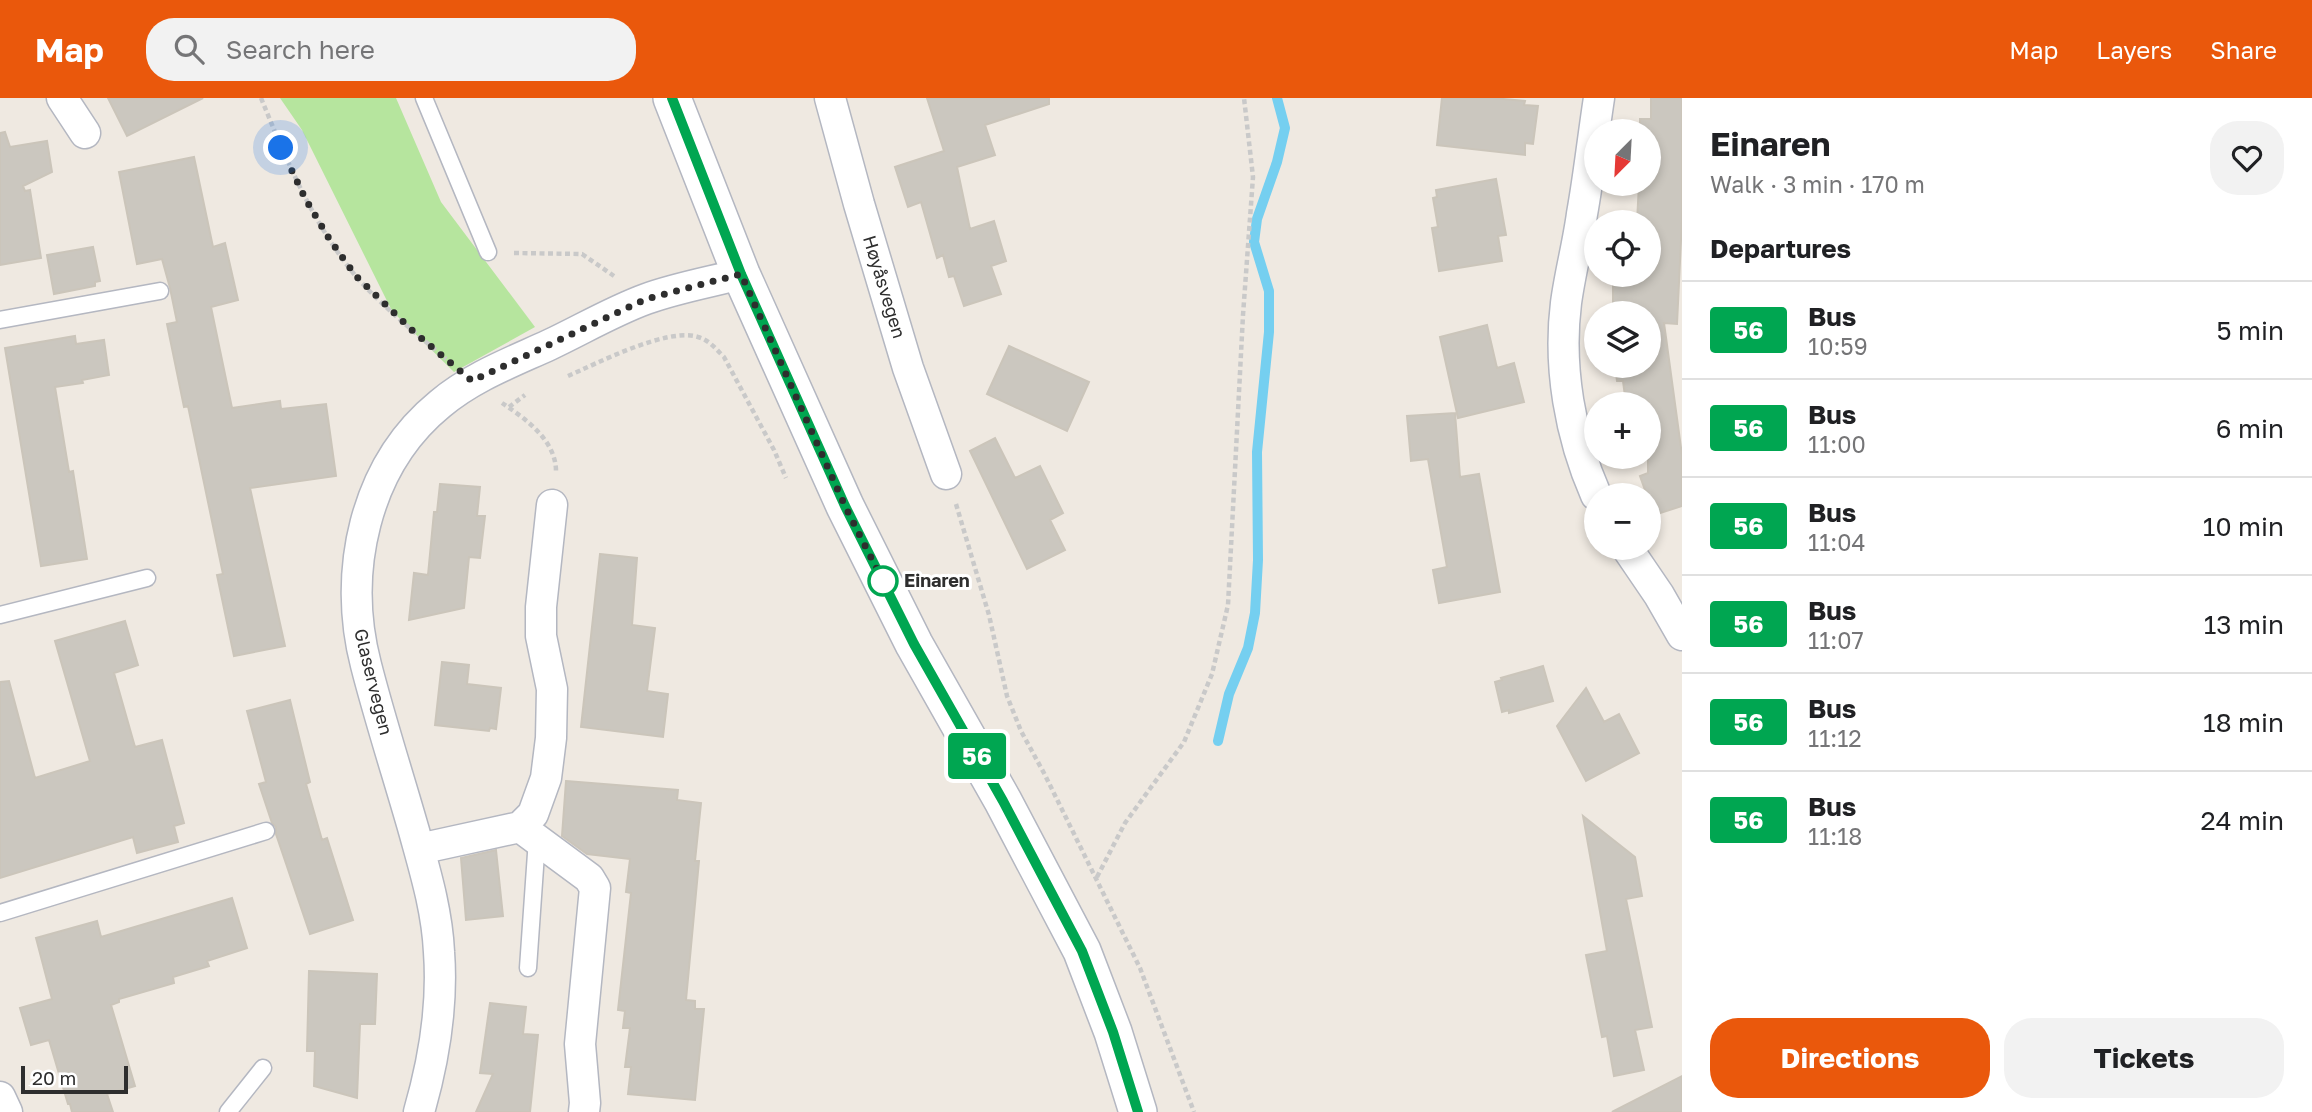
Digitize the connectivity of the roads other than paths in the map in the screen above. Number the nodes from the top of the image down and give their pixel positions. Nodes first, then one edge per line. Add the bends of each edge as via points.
1 (62, 98) edge
2 (424, 98) edge
3 (672, 98) edge
4 (830, 98) edge
5 (1599, 98) edge
6 (85, 133) dead end
7 (488, 252) road end
8 (741, 274) junction
9 (160, 290) dead end
10 (0, 320) edge
11 (946, 474) road end
12 (1592, 483) edge
13 (552, 505) road end
14 (1635, 560) edge
15 (147, 578) dead end
16 (0, 615) edge
17 (1682, 635) edge
18 (266, 831) dead end
19 (528, 833) junction
20 (419, 849) junction
21 (0, 913) edge
22 (528, 968) dead end
23 (263, 1068) dead end
24 (0, 1097) edge
25 (7, 1112) edge
26 (228, 1112) edge
27 (419, 1112) edge
28 (583, 1112) edge
29 (1138, 1112) edge

1 - 6 street
2 - 7 lane
3 - 8 street
4 - 11 street, Høyåsvegen via 908,368
5 - 12 street via 1563,345 1566,391
8 - 20 street, Glaservegen via 646,299 472,381 415,426 396,451 376,491 362,537 356,578 357,620
8 - 29 street via 845,506 1082,951
9 - 10 lane
13 - 19 street via 541,607 541,636 552,689 551,738 545,778
14 - 17 street
15 - 16 lane
18 - 21 lane
19 - 20 street
19 - 22 lane
19 - 28 street via 596,888 580,1044
20 - 27 street, Glaservegen via 432,899 440,996 434,1053
23 - 26 lane
24 - 25 street

